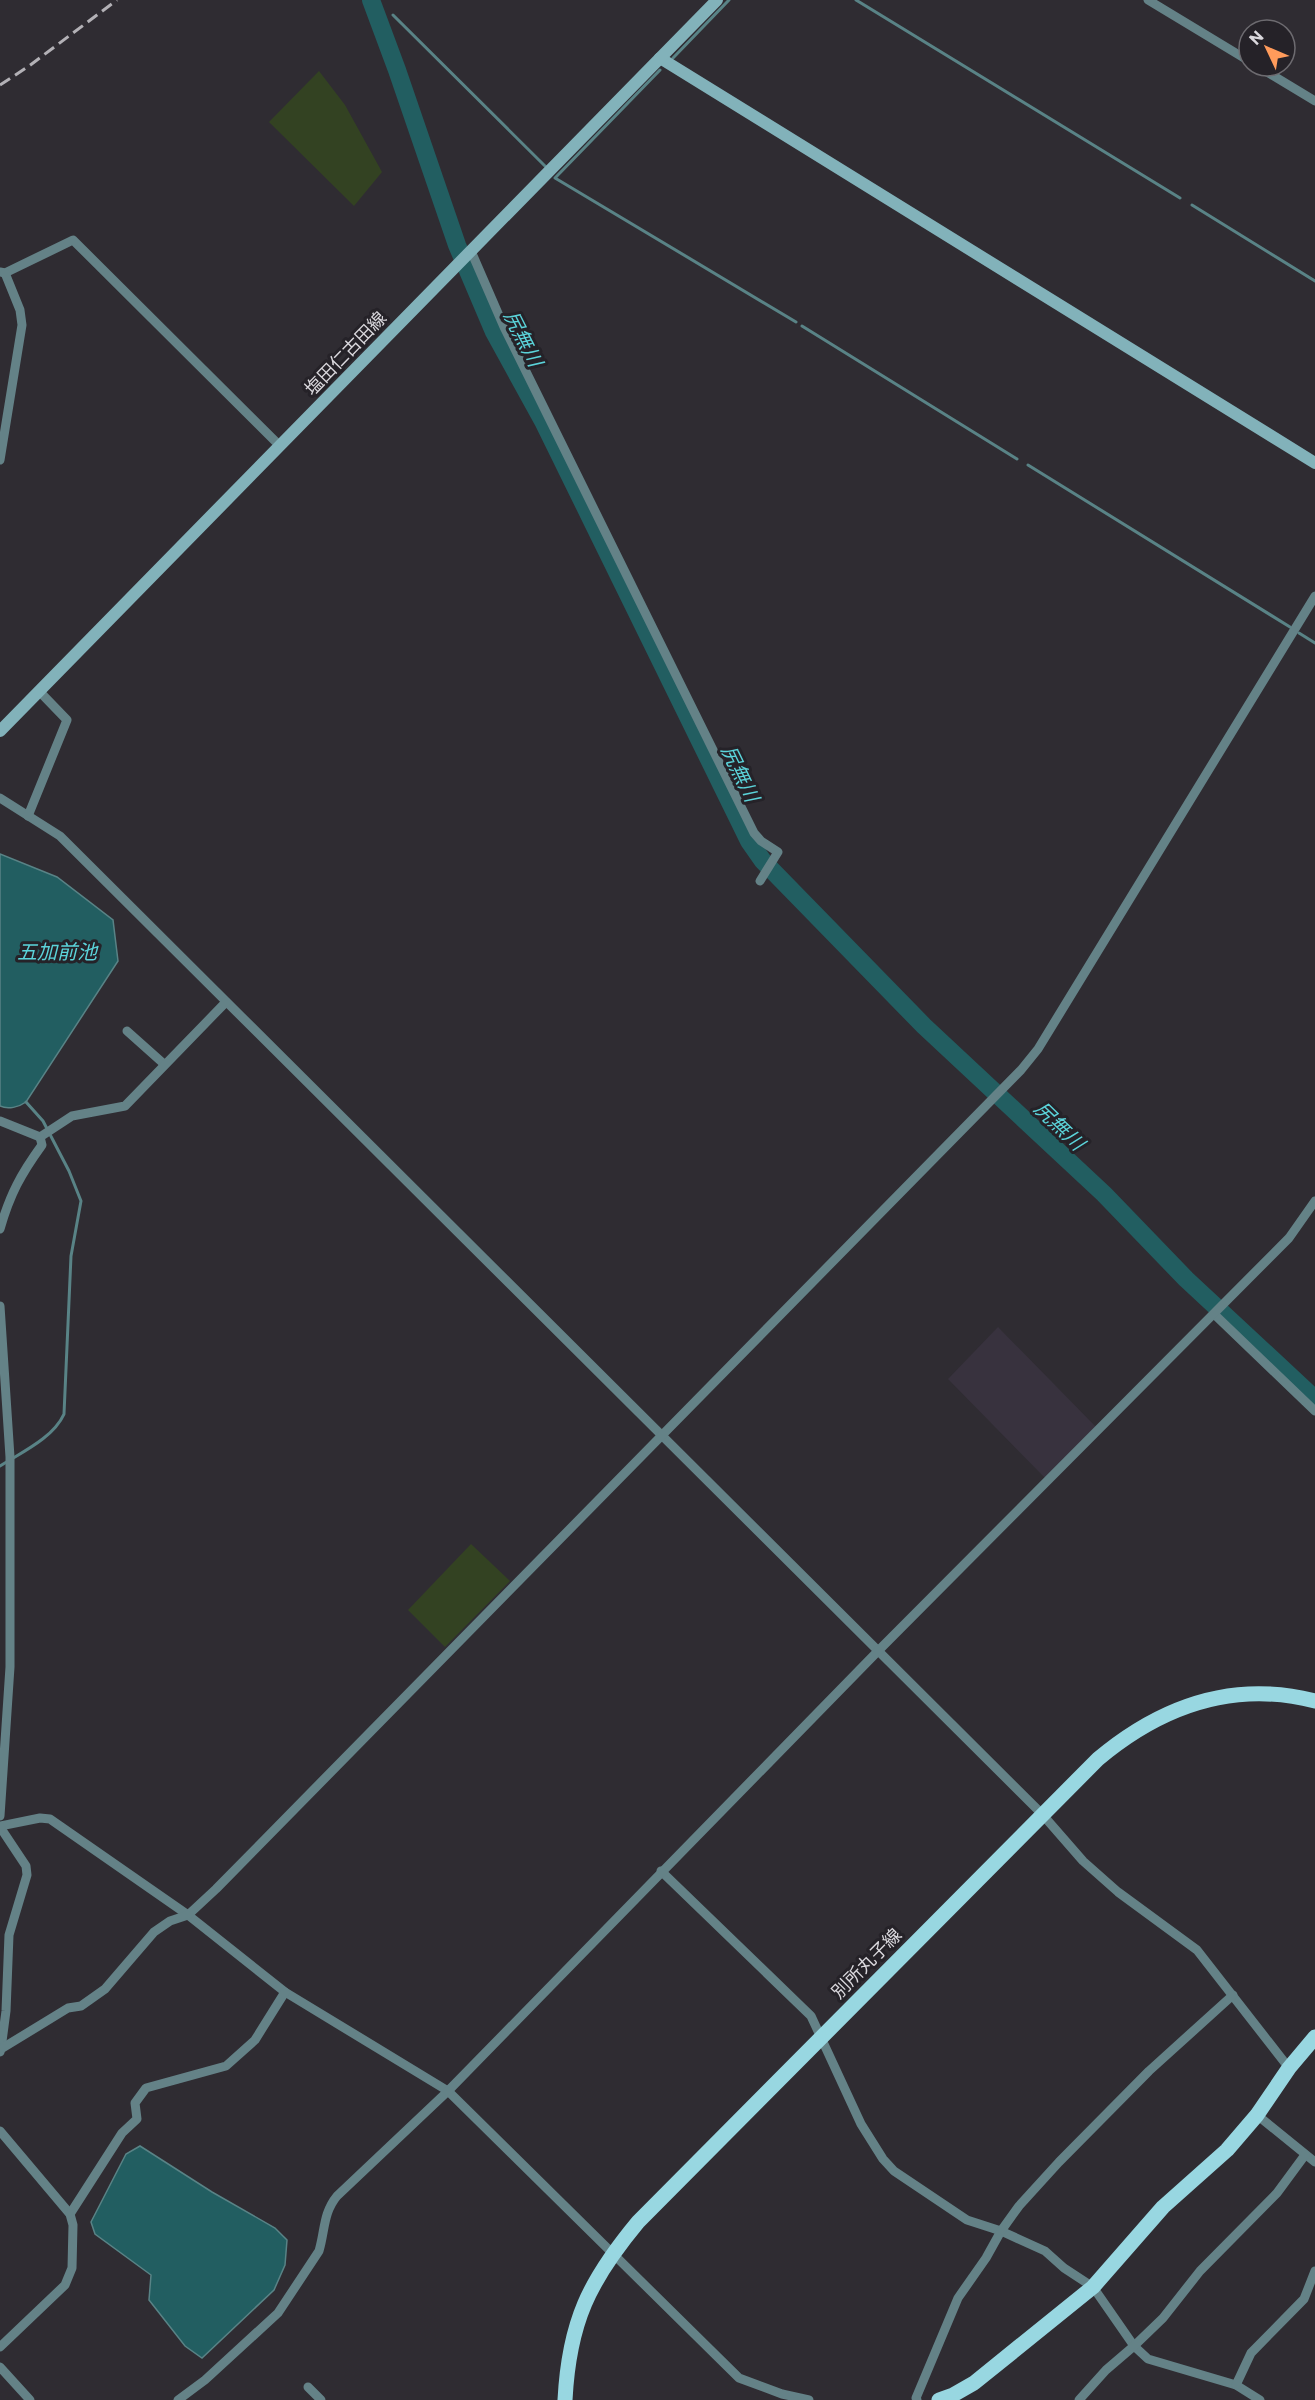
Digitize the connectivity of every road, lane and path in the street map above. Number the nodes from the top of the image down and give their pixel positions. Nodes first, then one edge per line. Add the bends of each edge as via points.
1 (717, 0) edge
2 (1148, 0) edge
3 (1237, 54) edge
4 (660, 58) junction
5 (1277, 78) edge
6 (1315, 101) edge
7 (469, 253) junction
8 (2, 273) edge
9 (2, 441) edge
10 (280, 446) junction
11 (0, 460) edge
12 (1315, 463) edge
13 (1315, 596) edge
14 (39, 691) junction
15 (0, 731) edge
16 (0, 798) edge
17 (28, 816) junction
18 (762, 877) dead end
19 (226, 1002) junction
20 (127, 1031) dead end
21 (164, 1064) junction
22 (0, 1121) edge
23 (40, 1137) junction
24 (1315, 1201) edge
25 (0, 1229) edge
26 (0, 1306) edge
27 (1214, 1314) junction
28 (1315, 1411) edge
29 (662, 1437) junction
30 (878, 1651) junction
31 (1315, 1701) edge
32 (1042, 1814) junction
33 (0, 1816) edge
34 (0, 1826) edge
35 (661, 1871) junction
36 (188, 1915) junction
37 (285, 1992) junction
38 (1233, 1995) junction
39 (821, 2036) junction
40 (1315, 2037) edge
41 (1, 2051) edge
42 (1289, 2068) junction
43 (448, 2091) junction
44 (1257, 2115) junction
45 (0, 2131) edge
46 (1305, 2155) junction
47 (1315, 2162) edge
48 (70, 2214) junction
49 (1001, 2231) junction
50 (611, 2254) junction
51 (1315, 2271) edge
52 (1093, 2287) junction
53 (1134, 2346) junction
54 (0, 2347) edge
55 (0, 2367) edge
56 (1236, 2385) junction
57 (308, 2387) dead end
58 (30, 2400) edge
59 (178, 2400) edge
60 (321, 2400) edge
61 (565, 2400) edge
62 (809, 2400) edge
63 (917, 2400) edge
64 (939, 2400) edge
65 (1079, 2400) edge
66 (1260, 2400) edge

1 - 4 main road, 塩田仁古田線
2 - 3 street
4 - 7 main road, 塩田仁古田線
4 - 12 main road
5 - 6 street
7 - 10 main road, 塩田仁古田線
7 - 18 street via 754,833 778,852
8 - 9 street via 20,310 22,325
8 - 10 street via 74,240
9 - 11 street
10 - 14 main road, 塩田仁古田線
13 - 29 street via 1022,1070
14 - 15 main road, 塩田仁古田線
14 - 17 street via 67,720
16 - 17 street
17 - 19 street via 60,836
19 - 21 street
19 - 29 street
20 - 21 street
21 - 23 street via 125,1106 72,1116
22 - 23 street
23 - 25 street via 42,1145 8,1199
24 - 27 street via 1289,1238
26 - 33 street via 10,1457 10,1667
27 - 28 street
27 - 30 street
29 - 30 street
29 - 36 street
30 - 32 street
30 - 35 street
31 - 32 main road, 別所丸子線 via 1250,1695 1186,1705 1120,1741
32 - 38 street via 1083,1862 1109,1885 1197,1950
32 - 39 main road, 別所丸子線
34 - 36 street via 50,1819
34 - 41 street via 26,1866 27,1875 9,1935
35 - 39 street via 811,2016
35 - 43 street
36 - 37 street
36 - 41 street via 154,1932 105,1989
37 - 43 street
37 - 48 street via 255,2040 226,2066 146,2088 135,2103 137,2120 122,2133
38 - 42 street
38 - 49 street via 1149,2071 1059,2162
39 - 49 street via 856,2114 894,2171 967,2220
39 - 50 main road, 別所丸子線
40 - 42 main road
42 - 44 main road
43 - 50 street
43 - 59 street via 330,2205 319,2251 278,2313
44 - 46 street
44 - 52 main road via 1227,2150 1163,2207
45 - 48 street
46 - 47 street
46 - 53 street via 1277,2193
48 - 54 street via 72,2268 65,2285
49 - 52 street via 1045,2251
49 - 63 street via 958,2298
50 - 61 main road, 別所丸子線 via 575,2325
50 - 62 street via 739,2378
51 - 56 street via 1304,2299 1251,2353
52 - 53 street
52 - 64 main road via 974,2383
53 - 56 street via 1148,2359
53 - 65 street
55 - 58 street
56 - 66 street
57 - 60 street

